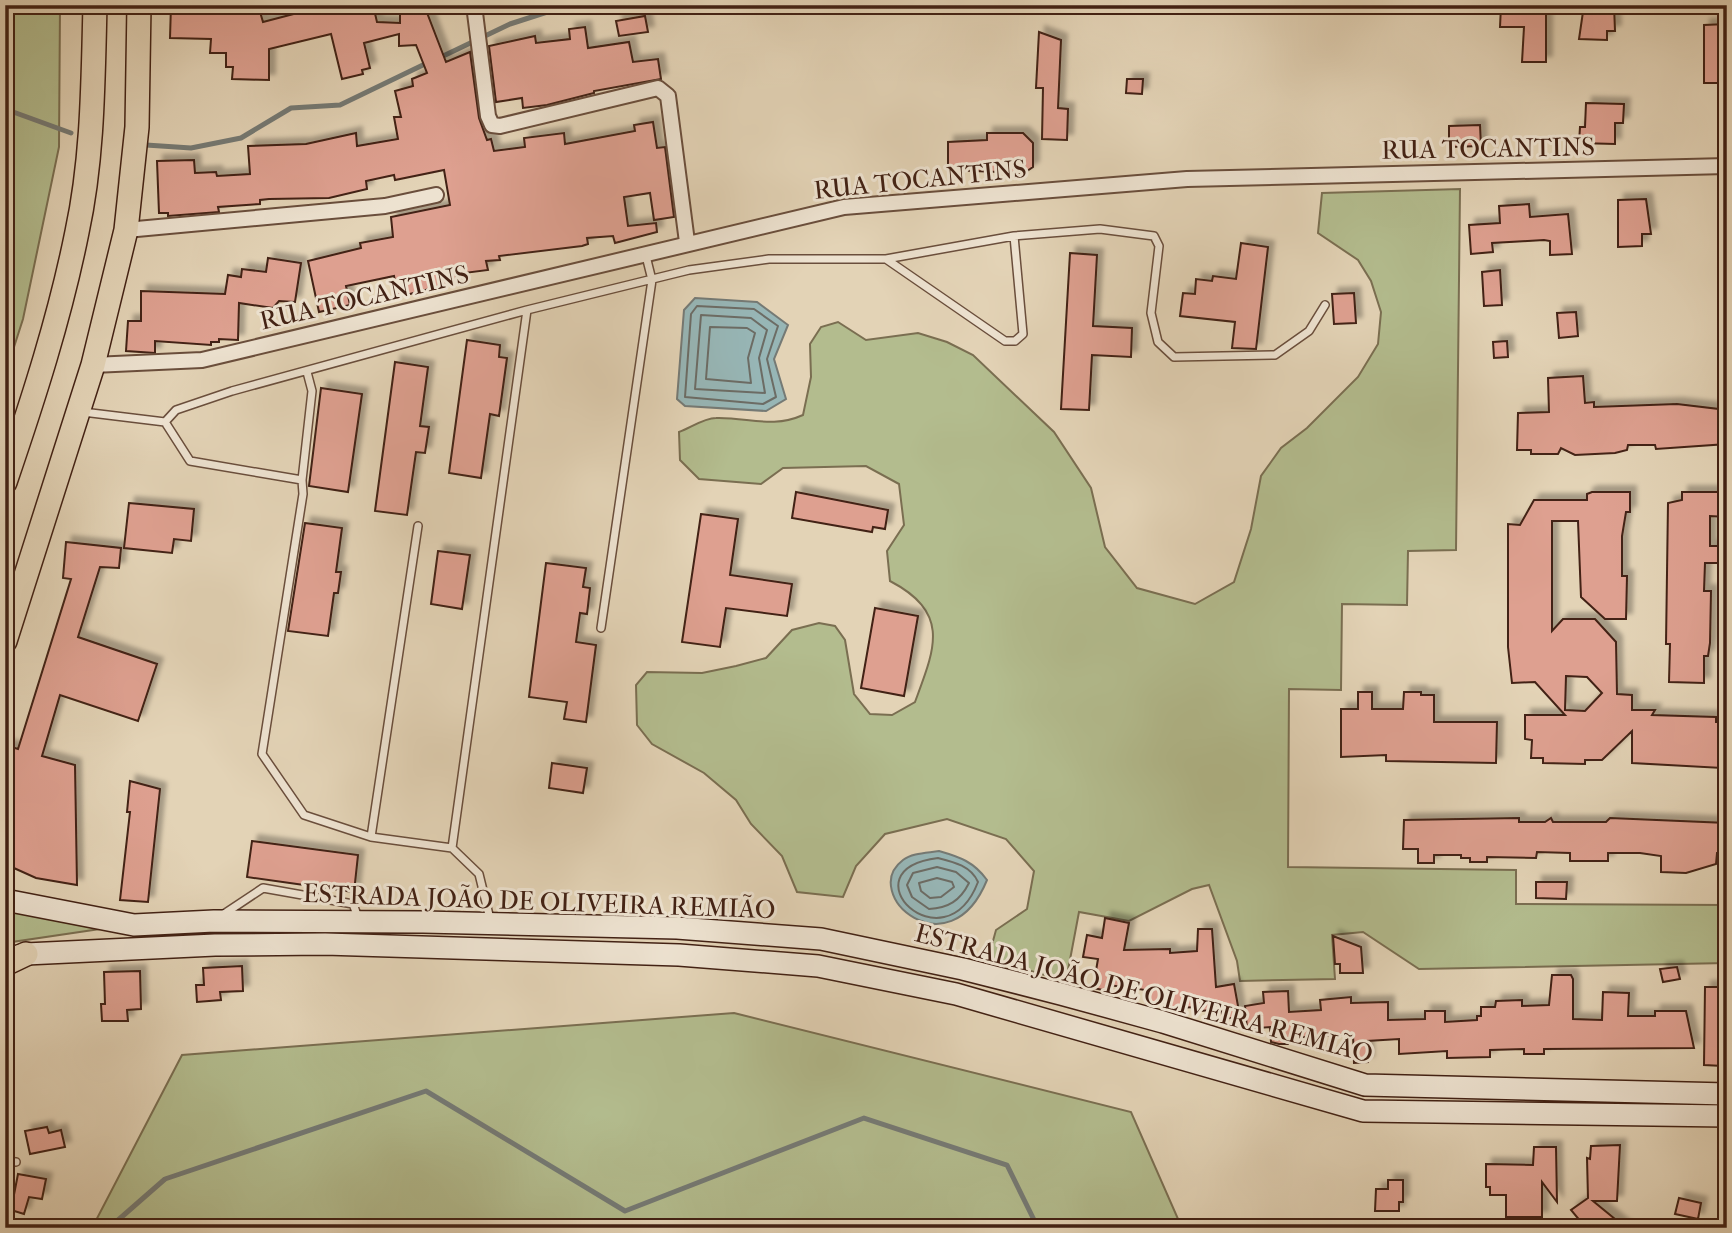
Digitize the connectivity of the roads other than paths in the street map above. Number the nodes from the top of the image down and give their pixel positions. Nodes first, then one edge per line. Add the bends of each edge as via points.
1 (95, 5) edge
2 (139, 5) edge
3 (474, 12) edge
4 (1727, 166) edge
5 (436, 195) dead end
6 (126, 230) junction
7 (1014, 236) junction
8 (687, 242) junction
9 (645, 252) junction
10 (886, 259) junction
11 (652, 279) junction
12 (1325, 306) dead end
13 (527, 310) junction
14 (93, 365) junction
15 (307, 372) junction
16 (78, 412) junction
17 (165, 422) junction
18 (302, 480) junction
19 (5, 482) edge
20 (418, 526) dead end
21 (601, 628) dead end
22 (5, 641) edge
23 (371, 837) junction
24 (452, 848) junction
25 (5, 900) edge
26 (214, 921) junction
27 (360, 922) junction
28 (491, 924) junction
29 (361, 945) junction
30 (12, 959) edge
31 (1727, 1094) edge
32 (1727, 1116) edge
33 (5, 1161) edge
34 (16, 1162) dead end

1 - 19 main road via 93,118 78,230 58,314
2 - 6 main road via 137,127
3 - 8 street via 492,125 664,90
4 - 8 street, RUA TOCANTINS via 1187,179 844,207
5 - 6 street via 385,206
6 - 14 main road
7 - 10 lane
7 - 10 lane via 1023,334 1015,341 1005,341
7 - 12 lane via 1100,229 1154,236 1159,246 1151,313 1158,342 1174,358 1275,355 1309,331
8 - 9 street, RUA TOCANTINS
9 - 11 lane
9 - 14 street, RUA TOCANTINS via 202,360
10 - 11 lane via 769,258
11 - 13 lane
11 - 21 lane
13 - 15 lane
13 - 24 lane
14 - 16 main road
15 - 17 lane via 176,410
15 - 18 lane via 312,391
16 - 17 lane
16 - 22 main road
17 - 18 lane via 190,461
18 - 23 lane via 262,754 304,815
20 - 23 lane
23 - 24 lane
24 - 28 lane via 479,874
25 - 26 main road, ESTRADA JOÃO DE OLIVEIRA REMIÃO via 134,925
26 - 27 main road, ESTRADA JOÃO DE OLIVEIRA REMIÃO
26 - 27 lane via 263,888 353,904
27 - 28 main road, ESTRADA JOÃO DE OLIVEIRA REMIÃO
27 - 29 lane
28 - 31 main road, ESTRADA JOÃO DE OLIVEIRA REMIÃO via 677,928 821,939 963,969 1163,1022 1365,1085
29 - 30 main road, ESTRADA JOÃO DE OLIVEIRA REMIÃO via 215,945
29 - 32 main road, ESTRADA JOÃO DE OLIVEIRA REMIÃO via 679,955 818,966 956,994 1363,1111
33 - 34 lane

